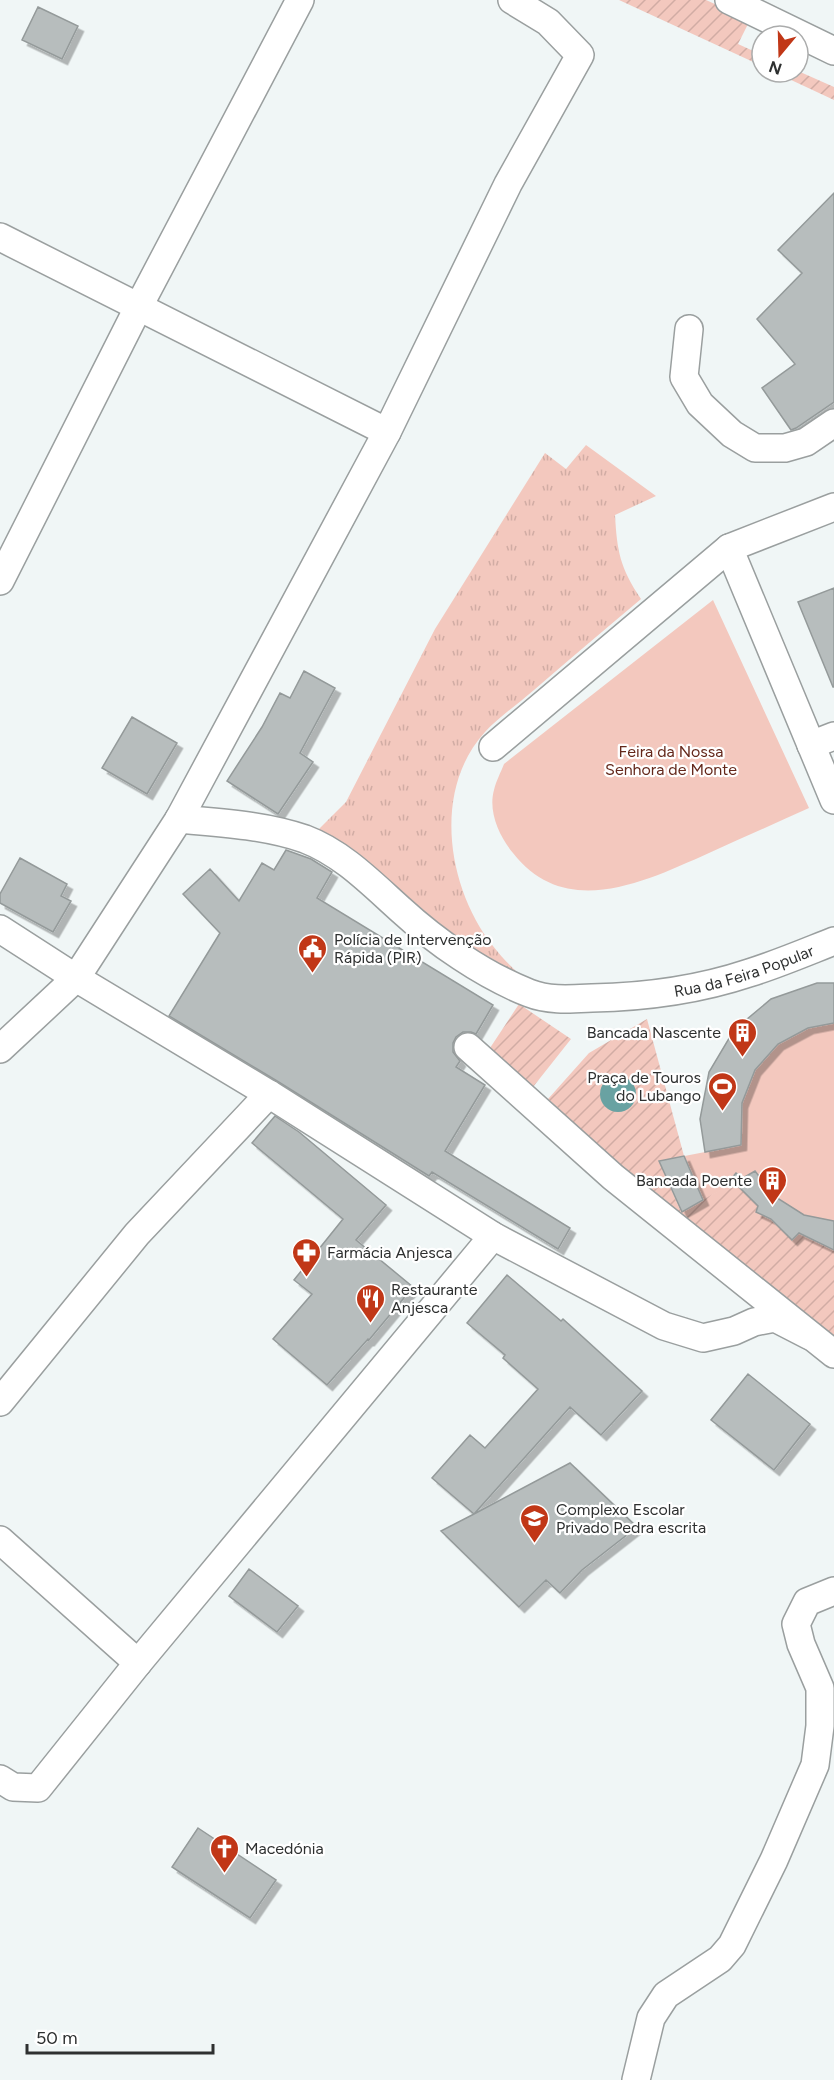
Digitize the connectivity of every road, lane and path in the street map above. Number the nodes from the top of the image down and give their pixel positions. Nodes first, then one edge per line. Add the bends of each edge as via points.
1 (300, 0) edge
2 (512, 0) edge
3 (729, 0) edge
4 (834, 51) edge
5 (0, 237) edge
6 (139, 306) junction
7 (689, 329) dead end
8 (834, 423) edge
9 (387, 432) junction
10 (834, 507) edge
11 (729, 548) junction
12 (0, 581) edge
13 (823, 741) edge
14 (493, 747) dead end
15 (834, 800) edge
16 (179, 819) junction
17 (0, 929) edge
18 (834, 941) edge
19 (76, 978) junction
20 (468, 1047) dead end
21 (0, 1049) edge
22 (269, 1094) junction
23 (493, 1236) junction
24 (810, 1336) junction
25 (834, 1354) edge
26 (0, 1402) edge
27 (0, 1540) edge
28 (834, 1592) edge
29 (138, 1664) junction
30 (0, 1779) edge
31 (636, 2080) edge

1 - 6 street
2 - 9 street via 548,22 580,55 508,184
3 - 4 street
5 - 6 street
6 - 9 street
6 - 12 street
7 - 8 street via 684,378 700,404 732,434 755,448 785,448 806,441
9 - 16 street
10 - 11 street
11 - 13 street
11 - 14 street
13 - 15 street
16 - 18 street, Rua da Feira Popular via 259,827 306,840 366,877 400,910 461,958 530,994 557,999 651,995 688,989 748,974
16 - 19 street
17 - 19 street
19 - 21 street
19 - 22 street
20 - 24 street via 613,1177
22 - 23 street
22 - 26 street via 137,1234
23 - 24 street via 664,1326 703,1338 775,1318
23 - 29 street
24 - 25 street
27 - 29 street
28 - 31 street via 807,1602 796,1624 820,1688 815,1765 732,1945 720,1959 666,1995 651,2018
29 - 30 street via 38,1788 13,1788

